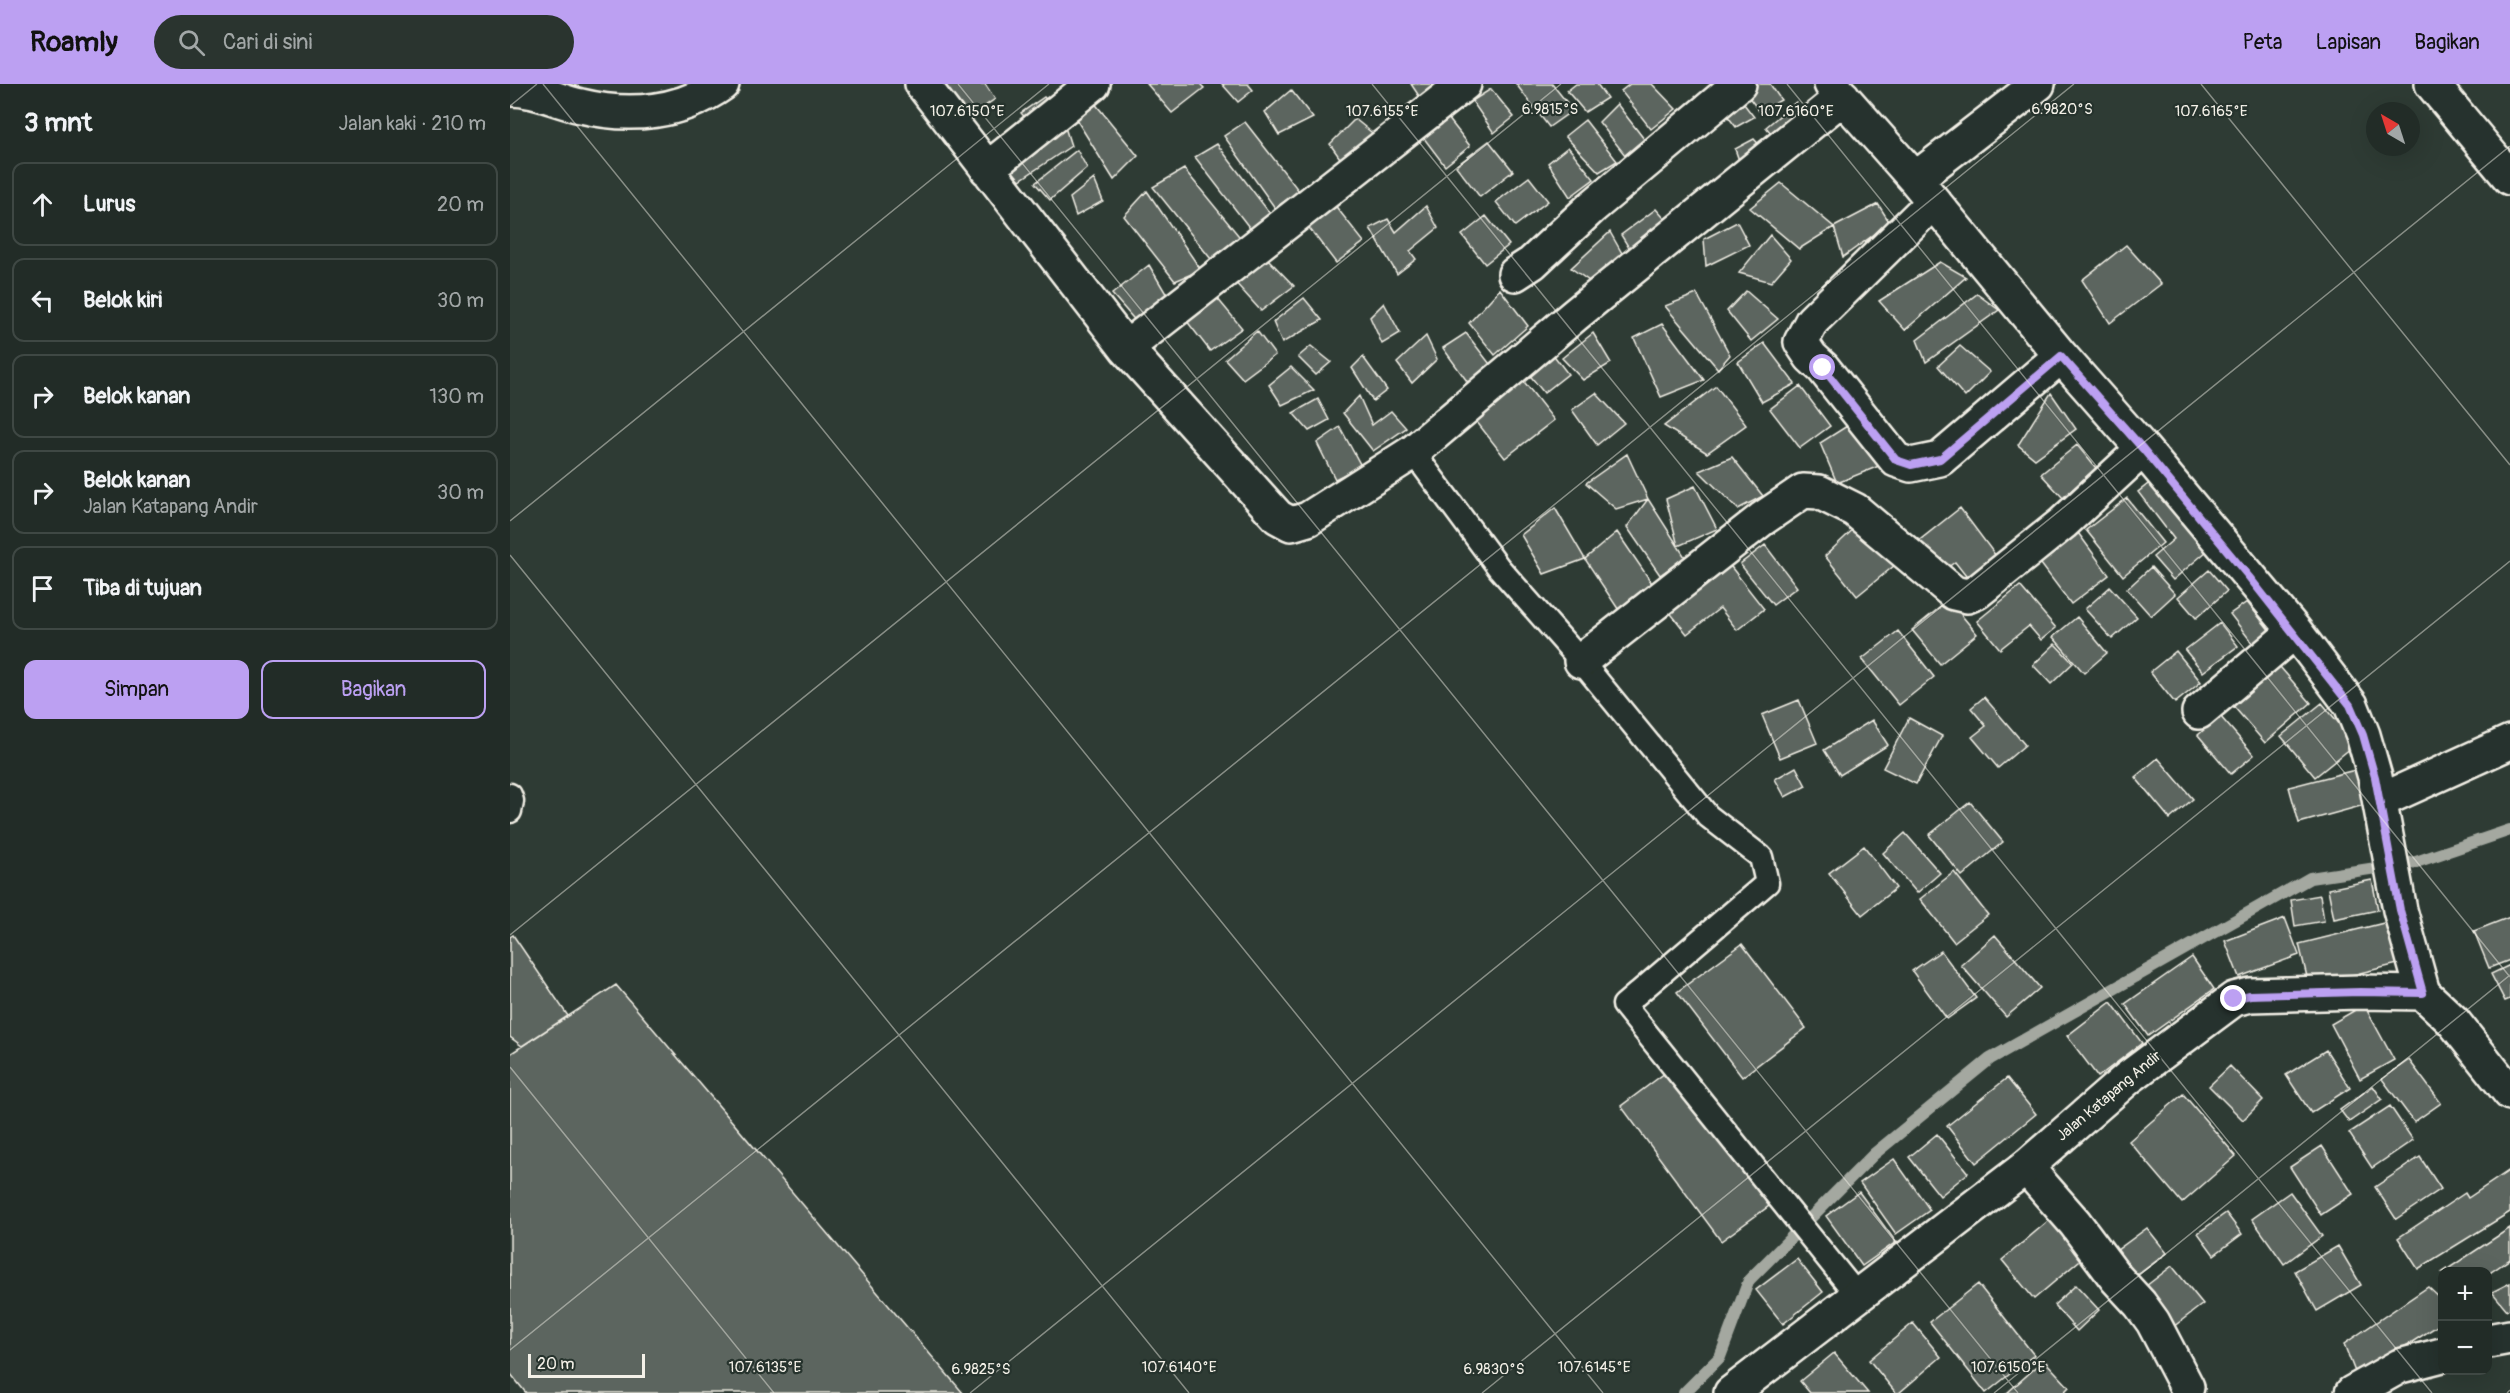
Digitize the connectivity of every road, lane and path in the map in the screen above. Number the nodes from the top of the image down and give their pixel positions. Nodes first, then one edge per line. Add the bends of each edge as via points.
1 (722, 84) edge
2 (922, 84) edge
3 (1093, 84) edge
4 (1464, 84) edge
5 (1739, 84) edge
6 (2038, 84) edge
7 (2432, 84) edge
8 (525, 87) edge
9 (1837, 90) edge
10 (987, 169) junction
11 (2510, 178) edge
12 (1924, 190) junction
13 (1515, 274) dead end
14 (1126, 348) junction
15 (2061, 356) junction
16 (2143, 449) junction
17 (1413, 452) junction
18 (2295, 631) junction
19 (1581, 661) junction
20 (2199, 712) dead end
21 (2510, 741) edge
22 (510, 795) edge
23 (2380, 801) junction
24 (510, 811) edge
25 (2423, 993) junction
26 (2508, 1086) edge
27 (2026, 1167) junction
28 (1857, 1294) junction
29 (2510, 1338) edge
30 (2492, 1340) edge
31 (2438, 1356) edge
32 (2187, 1387) dead end
33 (1731, 1393) edge
34 (2352, 1393) edge

1 - 8 street via 687,104 653,111 612,112
2 - 10 street
3 - 10 street
4 - 14 street
5 - 13 street
6 - 12 street
7 - 11 street
9 - 12 street
9 - 17 street
10 - 14 street
12 - 15 street
12 - 15 street via 1812,321 1802,342 1896,460 1911,465 1940,459
14 - 17 street via 1285,523 1308,519
15 - 16 street
16 - 18 street
16 - 19 street via 2063,522 1967,596 1954,593 1855,510 1819,492 1803,491
17 - 19 lane via 1499,568
18 - 20 street
18 - 23 street via 2350,705 2363,735
19 - 28 lane via 1708,816 1761,857 1767,883 1624,1005
21 - 23 street
22 - 24 lane
23 - 25 street via 2400,910
25 - 26 street via 2453,1021
25 - 27 street, Jalan Katapang Andir via 2338,992 2234,999 2128,1078
27 - 28 street, Jalan Katapang Andir
27 - 32 street via 2140,1304
28 - 33 street, Jalan Katapang Andir
29 - 30 street
31 - 34 street via 2400,1366

